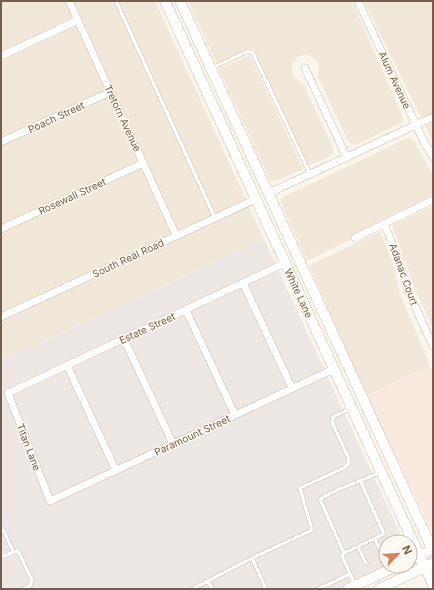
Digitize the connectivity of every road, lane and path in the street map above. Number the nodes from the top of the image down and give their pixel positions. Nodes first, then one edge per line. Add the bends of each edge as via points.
1 (69, 1) edge
2 (116, 1) edge
3 (165, 1) edge
4 (180, 1) edge
5 (358, 1) edge
6 (78, 20) junction
7 (1, 56) edge
8 (211, 68) junction
9 (305, 68) dead end
10 (110, 92) junction
11 (433, 117) edge
12 (416, 125) junction
13 (1, 142) edge
14 (232, 147) junction
15 (433, 157) edge
16 (347, 158) junction
17 (143, 163) junction
18 (310, 174) junction
19 (269, 193) junction
20 (256, 200) junction
21 (433, 200) edge
22 (216, 218) junction
23 (384, 224) junction
24 (1, 229) edge
25 (176, 235) junction
26 (355, 238) dead end
27 (295, 252) junction
28 (285, 263) junction
29 (243, 283) junction
30 (319, 304) junction
31 (186, 310) junction
32 (1, 317) edge
33 (124, 339) junction
34 (433, 346) edge
35 (67, 365) junction
36 (334, 369) junction
37 (292, 388) junction
38 (343, 388) junction
39 (8, 392) joint
40 (352, 407) junction
41 (235, 415) junction
42 (380, 438) junction
43 (173, 444) junction
44 (116, 470) junction
45 (381, 471) junction
46 (360, 480) junction
47 (50, 501) joint
48 (1, 525) edge
49 (375, 539) junction
50 (378, 545) edge
51 (358, 547) junction
52 (433, 550) edge
53 (13, 551) junction
54 (344, 553) junction
55 (420, 555) junction
56 (1, 557) edge
57 (252, 558) junction
58 (366, 563) dead end
59 (429, 565) edge
60 (350, 574) junction
61 (380, 574) edge
62 (208, 581) junction
63 (433, 585) edge
64 (25, 588) edge
65 (353, 588) edge
66 (192, 589) edge
67 (212, 589) edge
68 (266, 589) edge
69 (318, 589) edge
70 (379, 589) edge

1 - 6 street, Tretorn Avenue
2 - 22 lane
3 - 14 main road, White Lane
4 - 8 main road, White Lane
5 - 12 street, Alum Avenue
6 - 7 street
6 - 10 street, Tretorn Avenue
8 - 18 lane via 248,52 253,53
8 - 19 main road, White Lane
9 - 16 street
10 - 13 street, Poach Street
10 - 17 street, Tretorn Avenue
11 - 12 street
12 - 15 street, Alum Avenue
12 - 16 street
14 - 19 main road via 258,188
14 - 20 main road, White Lane
16 - 18 street
17 - 24 street, Rosewall Street
17 - 25 street, Tretorn Avenue
18 - 19 street
19 - 27 main road, White Lane
20 - 22 street, South Real Road
20 - 27 main road via 264,204
20 - 28 main road, White Lane
21 - 23 street
22 - 25 street, South Real Road
23 - 26 street
23 - 34 street, Adanac Court via 398,256 408,291
25 - 32 street, South Real Road
27 - 30 main road, White Lane
28 - 29 street, Estate Street
28 - 30 main road via 294,269
28 - 36 main road, White Lane
29 - 31 street, Estate Street
29 - 37 street
30 - 42 main road, White Lane
31 - 33 street, Estate Street
31 - 41 street
33 - 35 street, Estate Street
33 - 43 street
35 - 39 street, Estate Street
35 - 44 street
36 - 37 street, Paramount Street
36 - 38 main road, White Lane
37 - 41 street, Paramount Street
38 - 40 main road, White Lane
38 - 42 main road via 368,430
39 - 47 street, Titan Lane
40 - 45 main road, White Lane
40 - 57 lane via 333,417 332,422 349,463 344,468 300,488 312,530
41 - 43 street, Paramount Street
42 - 52 main road, White Lane
43 - 44 street, Paramount Street
44 - 47 street, Paramount Street
45 - 46 lane
45 - 55 main road, White Lane
46 - 49 lane via 384,532 383,536
46 - 54 lane via 320,498
48 - 53 lane
49 - 50 lane
49 - 51 lane
51 - 54 lane
51 - 58 lane
52 - 55 main road
53 - 56 lane
53 - 64 lane via 19,553 32,580 30,586
54 - 60 lane via 342,556
55 - 59 main road, White Lane
57 - 62 lane
57 - 68 lane
59 - 63 main road, White Lane
59 - 70 main road
60 - 65 lane
60 - 69 lane
61 - 65 main road
62 - 66 lane
62 - 67 lane

